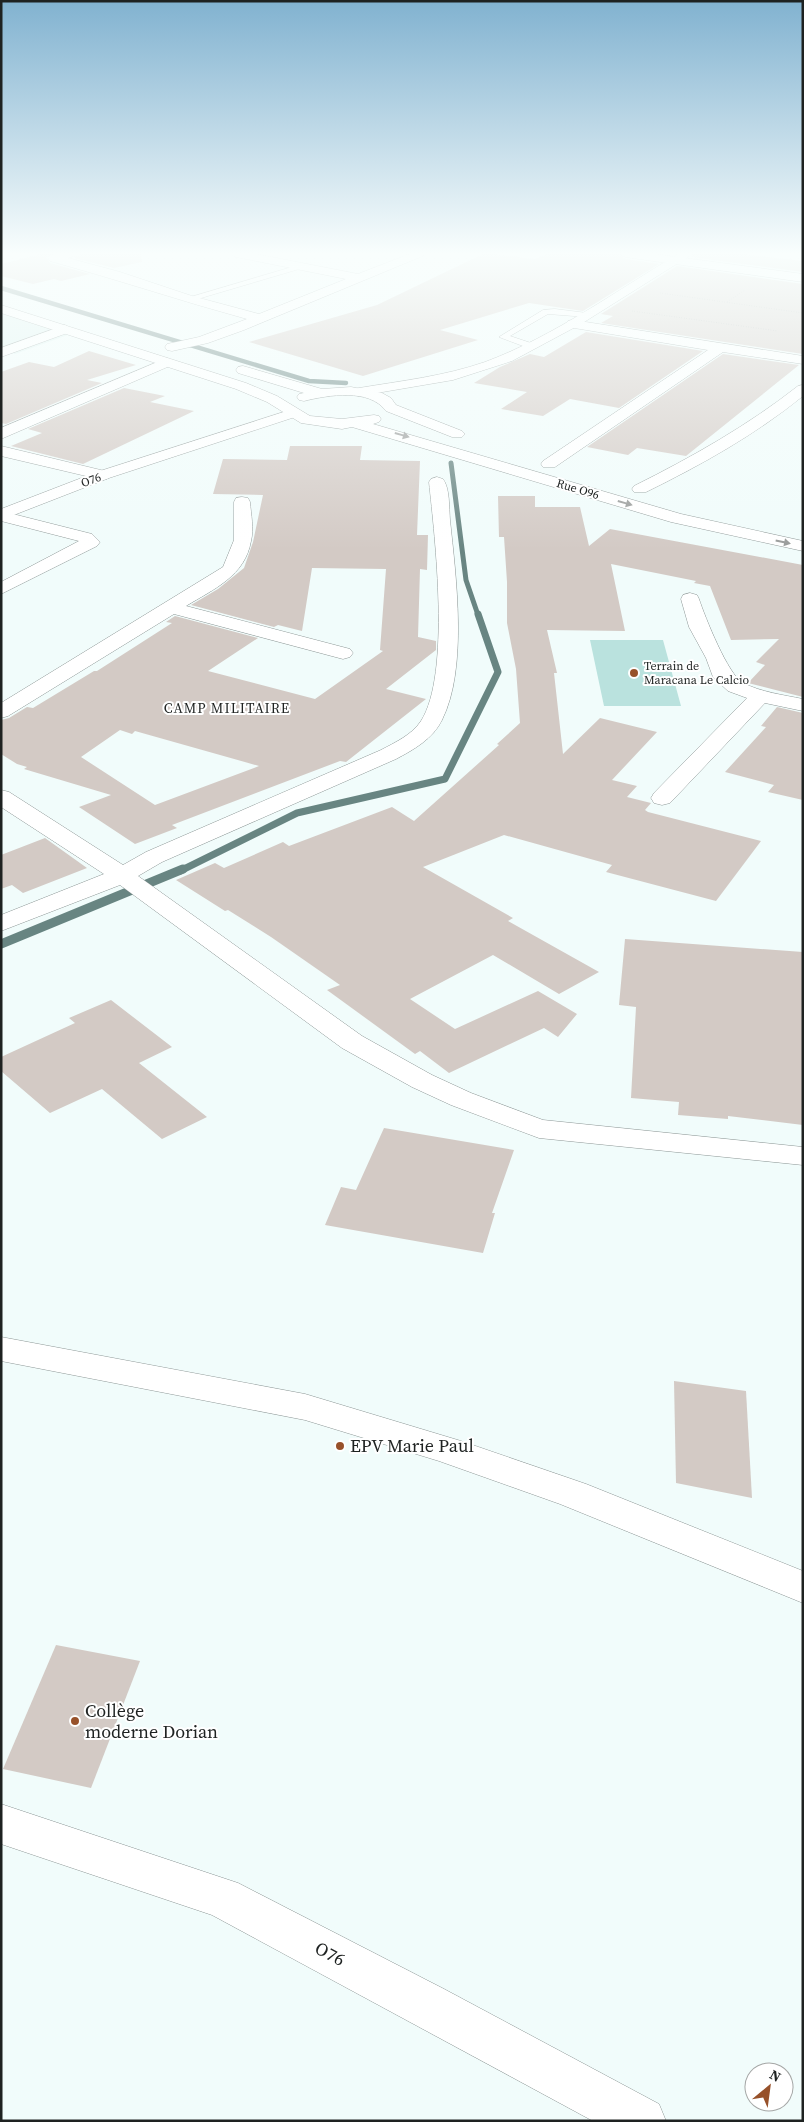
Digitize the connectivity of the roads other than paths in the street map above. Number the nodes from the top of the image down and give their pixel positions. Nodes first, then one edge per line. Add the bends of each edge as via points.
1 (136, 352) edge
2 (187, 352) edge
3 (519, 352) edge
4 (714, 352) edge
5 (748, 352) edge
6 (196, 355) dead end
7 (803, 360) edge
8 (167, 362) junction
9 (234, 367) dead end
10 (448, 377) junction
11 (803, 389) edge
12 (359, 392) junction
13 (321, 393) junction
14 (389, 405) junction
15 (779, 409) junction
16 (292, 411) junction
17 (795, 411) dead end
18 (316, 422) junction
19 (355, 423) junction
20 (1, 434) edge
21 (470, 439) dead end
22 (183, 450) junction
23 (1, 451) edge
24 (532, 458) dead end
25 (549, 464) junction
26 (567, 469) dead end
27 (103, 476) junction
28 (437, 482) dead end
29 (622, 484) dead end
30 (640, 490) junction
31 (659, 495) dead end
32 (242, 502) dead end
33 (1, 515) edge
34 (803, 546) edge
35 (1, 590) edge
36 (690, 599) dead end
37 (171, 608) junction
38 (343, 653) dead end
39 (760, 696) junction
40 (803, 705) edge
41 (1, 712) edge
42 (662, 798) dead end
43 (7, 805) edge
44 (122, 875) junction
45 (1, 924) edge
46 (803, 1156) edge
47 (1, 1349) edge
48 (803, 1587) edge
49 (1, 1824) edge
50 (642, 2121) edge

1 - 8 street
2 - 6 street
3 - 10 street via 498,362
4 - 25 street
5 - 7 street
8 - 16 street via 241,386
8 - 20 street
9 - 13 street
10 - 12 street
10 - 14 street
11 - 15 street
12 - 13 street
12 - 14 street via 376,396
13 - 16 street via 302,398 291,405
14 - 19 street via 384,416
14 - 21 street
15 - 17 street
15 - 30 street via 700,458
16 - 18 street
16 - 22 street
18 - 19 street
18 - 22 street
19 -> 34 street, Rue O96 via 677,518
22 - 27 street, O76
23 - 27 street
24 - 25 street, Rue O96
25 - 26 street, Rue O96
27 - 33 street, O76
28 - 44 street via 444,529 448,638 442,696 430,722 407,745 154,857
29 - 30 street, Rue O96
30 - 31 street, Rue O96
32 - 37 street via 243,540 230,570
33 - 35 street via 91,542
36 - 39 street via 722,677 735,687
37 - 38 street
37 - 41 street
39 - 40 street
39 - 42 street
43 - 44 street
44 - 45 street
44 - 46 street via 352,1042 422,1080 502,1116 548,1131
47 - 48 street via 305,1407 449,1451 573,1494
49 - 50 street, O76 via 223,1898

